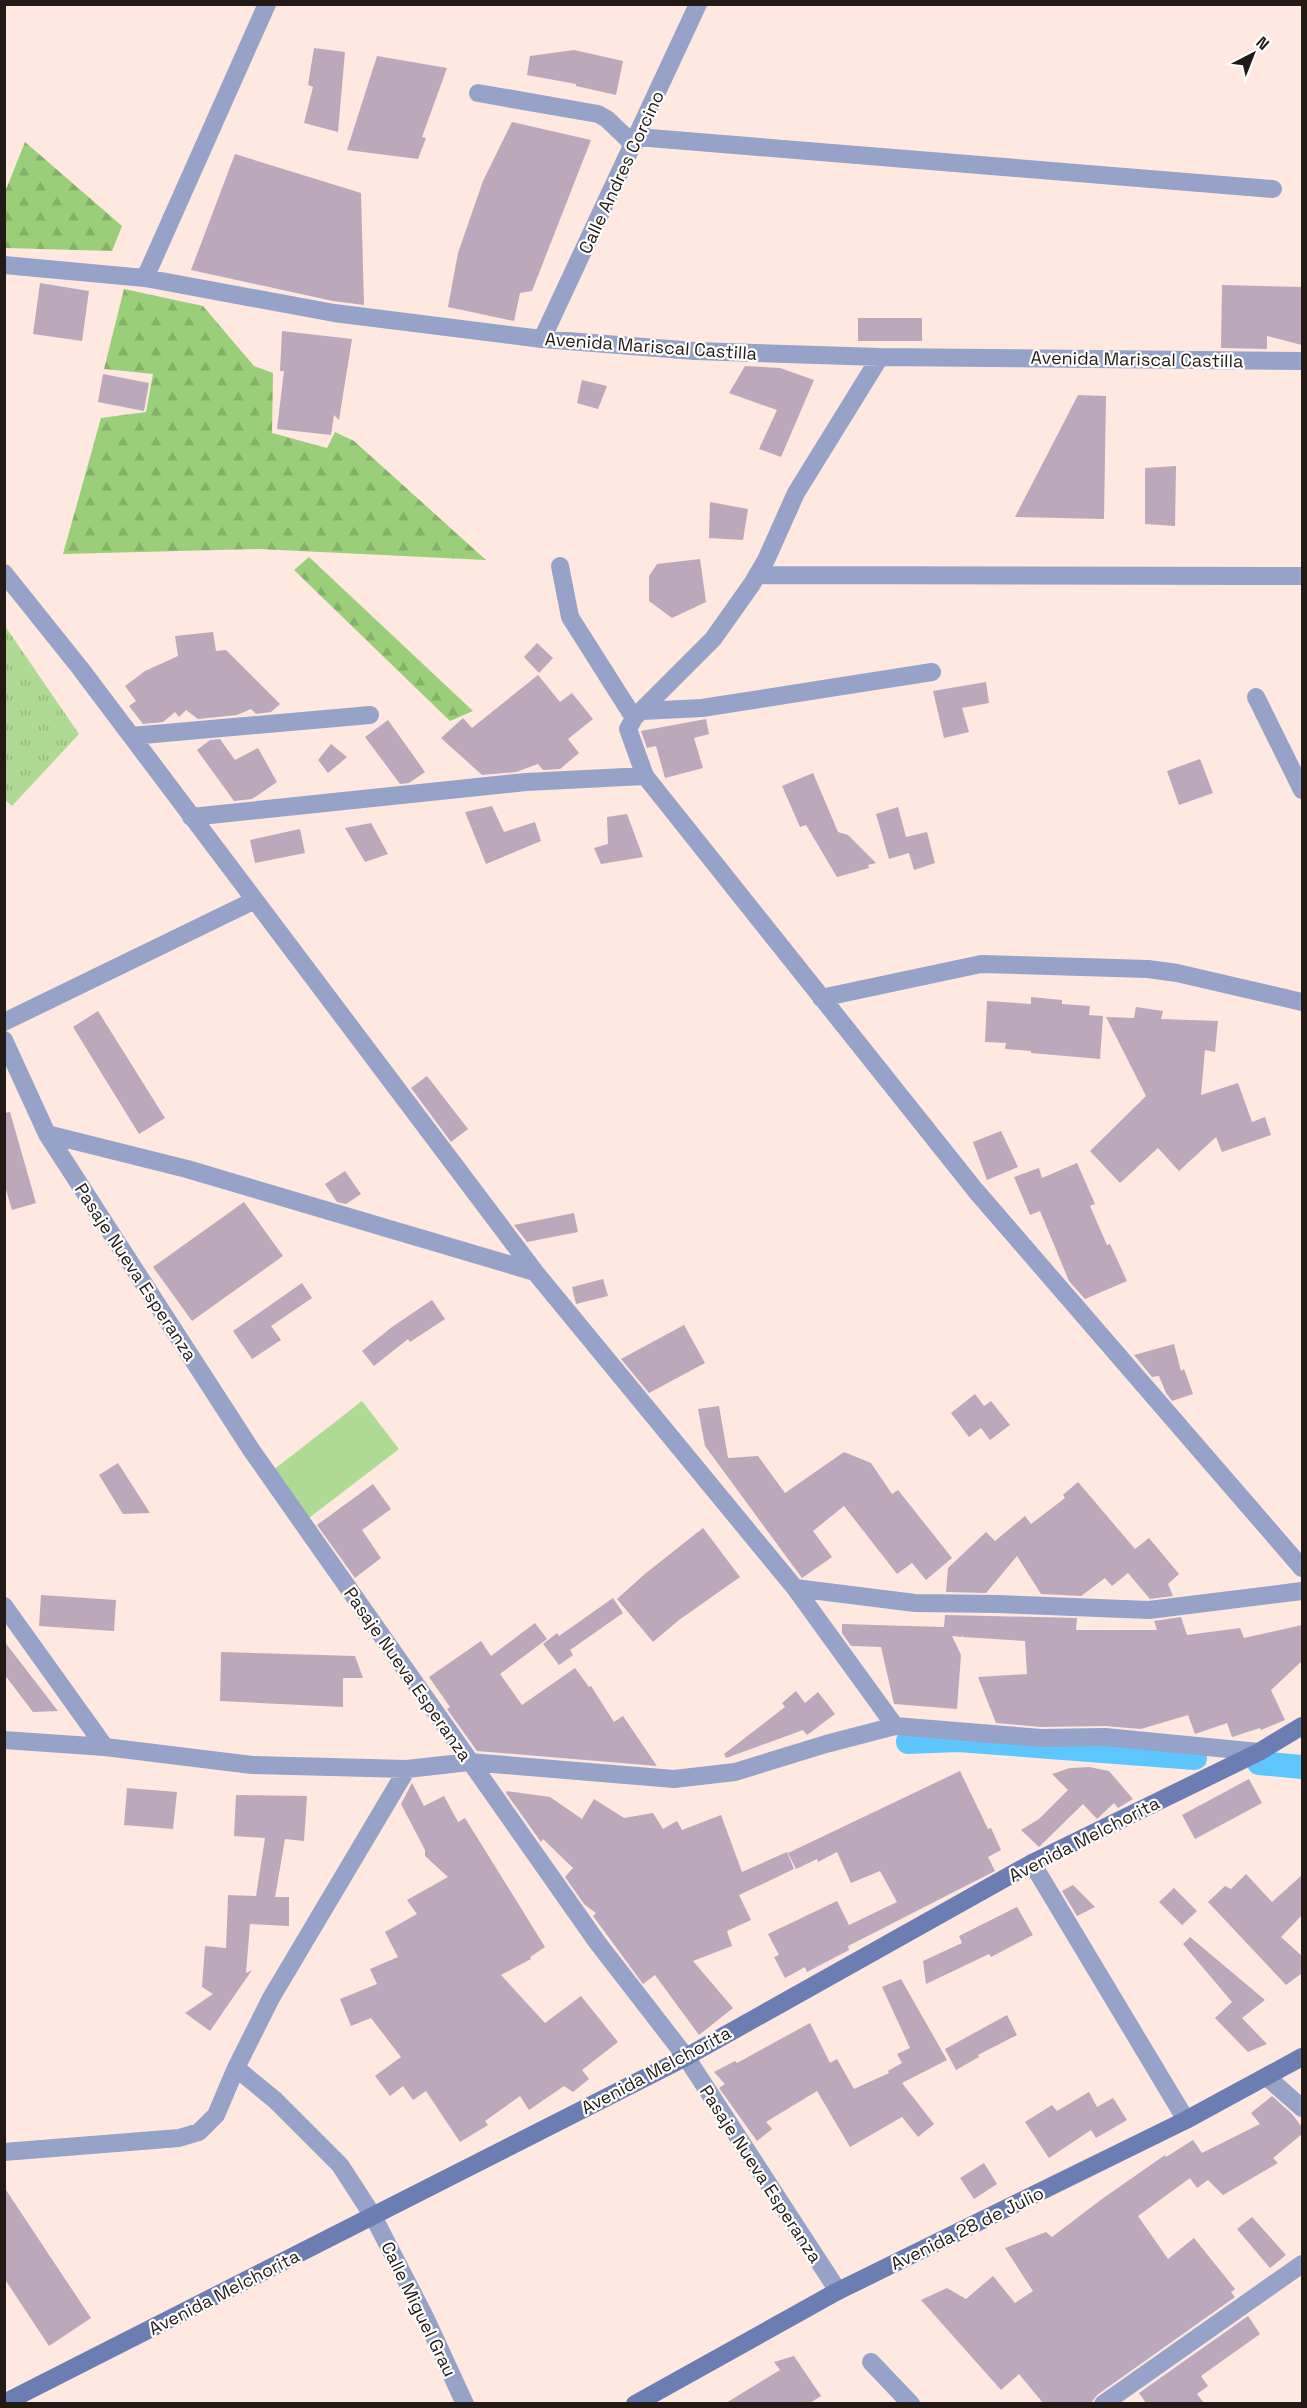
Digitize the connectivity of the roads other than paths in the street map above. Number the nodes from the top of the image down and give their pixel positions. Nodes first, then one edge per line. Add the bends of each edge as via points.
1 (267, 4) edge
2 (698, 4) edge
3 (478, 93) dead end
4 (636, 141) junction
5 (1272, 189) dead end
6 (4, 265) edge
7 (145, 278) junction
8 (542, 339) junction
9 (880, 357) junction
10 (1302, 361) edge
11 (560, 566) dead end
12 (4, 573) edge
13 (757, 575) junction
14 (1302, 576) edge
15 (932, 672) dead end
16 (1256, 697) dead end
17 (638, 714) junction
18 (370, 715) dead end
19 (131, 736) junction
20 (645, 776) junction
21 (1302, 790) edge
22 (191, 817) junction
23 (255, 900) junction
24 (821, 998) junction
25 (1302, 1002) edge
26 (4, 1022) edge
27 (4, 1040) edge
28 (47, 1134) junction
29 (535, 1272) junction
30 (1302, 1568) edge
31 (795, 1588) junction
32 (1302, 1591) edge
33 (4, 1606) edge
34 (895, 1726) junction
35 (1302, 1726) edge
36 (4, 1740) edge
37 (105, 1747) junction
38 (1259, 1752) junction
39 (469, 1762) junction
40 (407, 1769) junction
41 (1032, 1863) junction
42 (686, 2056) junction
43 (1302, 2057) edge
44 (236, 2068) junction
45 (1267, 2077) junction
46 (1302, 2108) edge
47 (1186, 2120) junction
48 (4, 2152) edge
49 (373, 2216) junction
50 (1302, 2264) edge
51 (838, 2292) junction
52 (872, 2362) dead end
53 (4, 2403) edge
54 (465, 2403) edge
55 (635, 2403) edge
56 (911, 2403) edge
57 (1103, 2403) edge

1 - 7 street
2 - 4 street, Calle Andres Corcino
3 - 4 street via 598,114
4 - 5 street
4 - 8 street, Calle Andres Corcino
6 - 7 street, Avenida Mariscal Castilla
7 - 8 street, Avenida Mariscal Castilla via 334,313
8 - 9 street, Avenida Mariscal Castilla via 696,351
9 - 10 street, Avenida Mariscal Castilla
9 - 13 street via 796,493
11 - 17 street via 570,617
12 - 19 street
13 - 14 street
13 - 17 street via 713,639
15 - 17 street via 702,708
16 - 21 street
17 - 20 street via 628,729
18 - 19 street
19 - 22 street
20 - 22 street via 526,782
20 - 24 street
22 - 23 street
23 - 26 street
23 - 29 street
24 - 25 street via 981,964 1148,969
24 - 30 street via 976,1191
27 - 28 street, Pasaje Nueva Esperanza
28 - 29 street via 187,1169
28 - 39 street, Pasaje Nueva Esperanza via 252,1451
29 - 31 street
31 - 32 street via 915,1603 1149,1610
31 - 34 street
33 - 37 street
34 - 38 street via 1041,1738 1104,1737
34 - 39 street via 735,1772 674,1779
35 - 38 main road, Avenida Melchorita
36 - 37 street
37 - 40 street via 252,1765
38 - 41 main road, Avenida Melchorita
39 - 40 street
39 - 42 street, Pasaje Nueva Esperanza via 597,1942
40 - 44 street via 271,1998
41 - 42 main road, Avenida Melchorita
41 - 47 street
42 - 49 main road, Avenida Melchorita
42 - 51 street, Pasaje Nueva Esperanza
43 - 45 main road, Avenida 28 de Julio
44 - 48 street via 216,2115 199,2132 179,2138
44 - 49 street, Calle Miguel Grau via 275,2100 340,2165
45 - 46 street
45 - 47 main road, Avenida 28 de Julio
47 - 51 main road, Avenida 28 de Julio
49 - 53 main road, Avenida Melchorita
49 - 54 street, Calle Miguel Grau
50 - 57 street
51 - 55 main road, Avenida 28 de Julio
52 - 56 street

